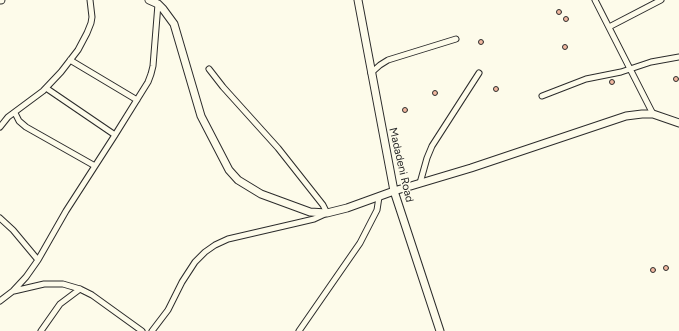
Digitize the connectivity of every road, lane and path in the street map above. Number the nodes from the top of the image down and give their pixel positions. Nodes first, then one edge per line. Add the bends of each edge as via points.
1 (90, 0) edge
2 (149, 0) edge
3 (358, 0) edge
4 (595, 0) edge
5 (661, 0) edge
6 (161, 5) edge
7 (609, 27) junction
8 (456, 39) dead end
9 (679, 57) edge
10 (70, 60) junction
11 (631, 68) junction
12 (210, 69) dead end
13 (371, 73) junction
14 (479, 73) dead end
15 (46, 88) junction
16 (542, 96) dead end
17 (137, 100) junction
18 (15, 113) junction
19 (653, 114) junction
20 (679, 123) edge
21 (0, 127) edge
22 (115, 135) junction
23 (95, 166) junction
24 (420, 183) junction
25 (394, 191) junction
26 (379, 197) junction
27 (327, 213) junction
28 (0, 218) edge
29 (38, 260) junction
30 (80, 289) junction
31 (13, 291) junction
32 (0, 301) edge
33 (41, 331) edge
34 (142, 331) edge
35 (152, 331) edge
36 (299, 331) edge
37 (440, 331) edge

1 - 10 street via 92,17 87,33
2 - 6 street
3 - 13 street, Madadeni Road
4 - 7 street
5 - 7 street
6 - 17 street via 151,74
6 - 27 street via 174,24 201,116 229,170 238,180 261,194 310,212
7 - 11 street
8 - 13 street via 388,60
9 - 11 street
10 - 15 street
10 - 17 street
11 - 16 street via 586,79
11 - 19 street
12 - 27 street via 278,148
13 - 25 street, Madadeni Road
14 - 24 street via 432,146 426,158
15 - 18 street
15 - 22 street
17 - 22 street
18 - 21 street
18 - 23 street via 26,127
19 - 20 street
19 - 24 street via 626,116
22 - 23 street
23 - 29 street
24 - 25 street
25 - 26 street
25 - 37 street, Madadeni Road
26 - 27 street
26 - 36 street via 378,210 360,243
27 - 35 street via 297,224 228,239 210,248 195,262 168,310
28 - 29 street
29 - 31 street
30 - 31 street via 63,284 44,284
30 - 33 street via 60,304
30 - 34 street
31 - 32 street

